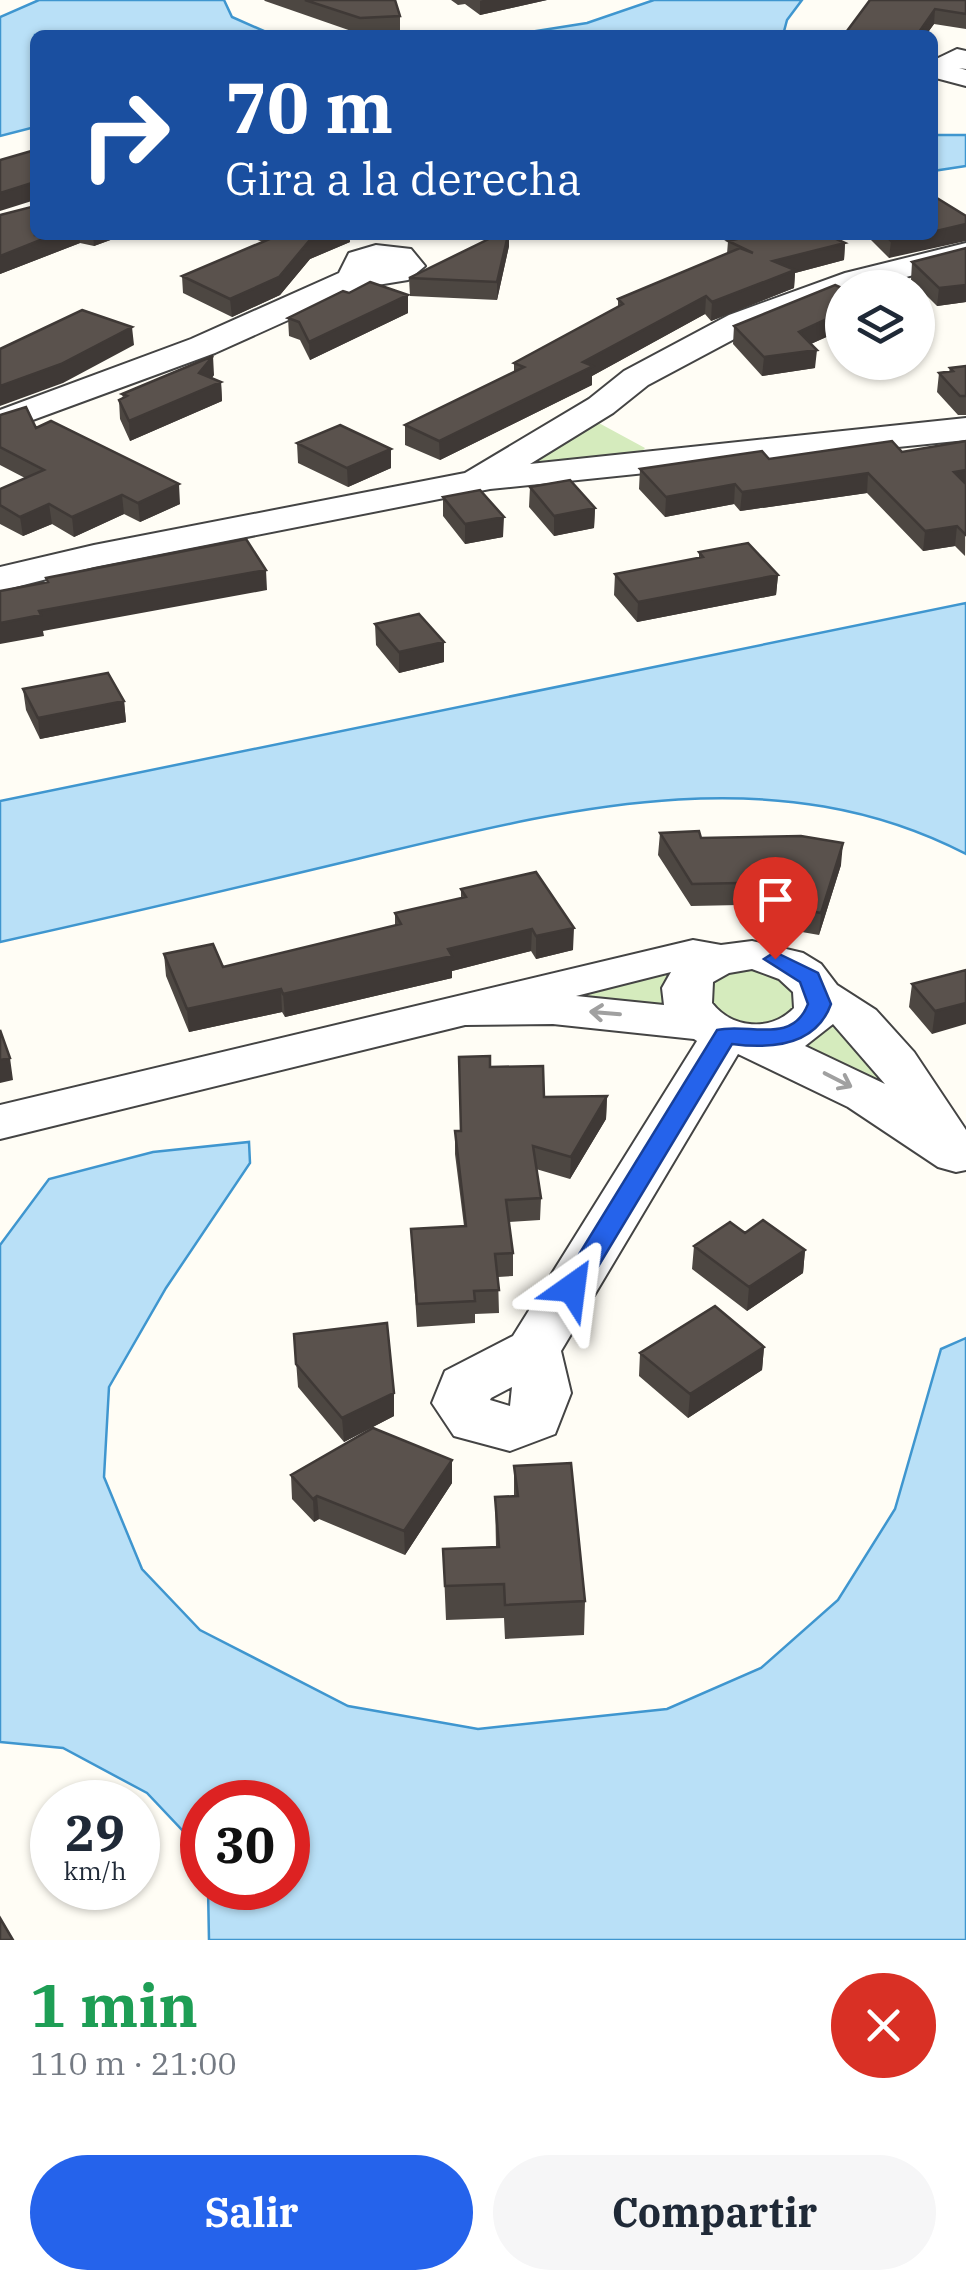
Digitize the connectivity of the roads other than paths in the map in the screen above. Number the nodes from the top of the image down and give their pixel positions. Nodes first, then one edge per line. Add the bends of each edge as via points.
1 (966, 252) edge
2 (352, 279) dead end
3 (601, 406) junction
4 (0, 422) edge
5 (966, 429) edge
6 (689, 456) junction
7 (476, 482) junction
8 (0, 555) edge
9 (94, 556) junction
10 (0, 579) edge
11 (718, 959) junction
12 (818, 995) junction
13 (465, 1010) junction
14 (726, 1033) junction
15 (0, 1122) edge
16 (961, 1161) edge
17 (533, 1351) dead end

1 - 3 street via 856,280 741,322 636,378
2 - 4 street via 203,346
3 - 6 street via 627,435
3 - 7 street
5 - 6 street
6 - 7 street
7 - 9 street
8 - 9 street
9 - 10 street
11 - 12 street via 775,959 810,978
11 - 13 street via 662,959
11 - 14 street via 694,971 682,998 688,1012
12 - 14 street via 815,1018 803,1029 785,1036
12 - 16 street via 850,1012 882,1046
14 -> 13 street via 554,1009
13 - 15 street
14 -> 16 street via 866,1094
14 - 17 street

